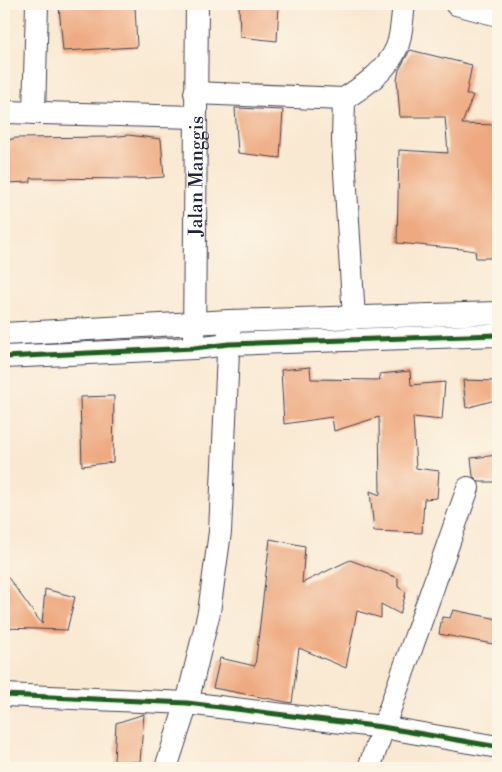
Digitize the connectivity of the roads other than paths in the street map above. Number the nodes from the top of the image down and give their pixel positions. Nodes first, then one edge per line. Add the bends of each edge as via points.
1 (37, 4) edge
2 (197, 4) edge
3 (404, 4) edge
4 (456, 4) edge
5 (498, 15) edge
6 (195, 93) junction
7 (344, 99) junction
8 (4, 112) edge
9 (34, 113) junction
10 (195, 117) junction
11 (498, 314) edge
12 (354, 318) junction
13 (229, 321) junction
14 (194, 325) junction
15 (4, 334) edge
16 (498, 335) edge
17 (229, 344) junction
18 (194, 348) junction
19 (4, 356) edge
20 (468, 488) dead end
21 (4, 695) edge
22 (187, 703) junction
23 (382, 727) junction
24 (498, 747) edge
25 (166, 768) edge
26 (369, 768) edge

1 - 9 street
2 - 6 street, Jalan Manggis
3 - 7 street via 397,46 386,65
4 - 5 street
6 - 7 street
6 - 10 street, Jalan Manggis
7 - 12 street
8 - 9 street
9 - 10 street
10 - 14 street, Jalan Manggis
11 - 12 street
12 - 13 street
13 - 14 street
13 - 17 street
14 - 15 street
14 - 18 street, Jalan Manggis
16 - 17 street
17 - 18 street
17 - 22 street via 220,532 209,612
18 - 19 street
20 - 23 street
21 - 22 street
22 - 23 street
22 - 25 street
23 - 24 street
23 - 26 street

